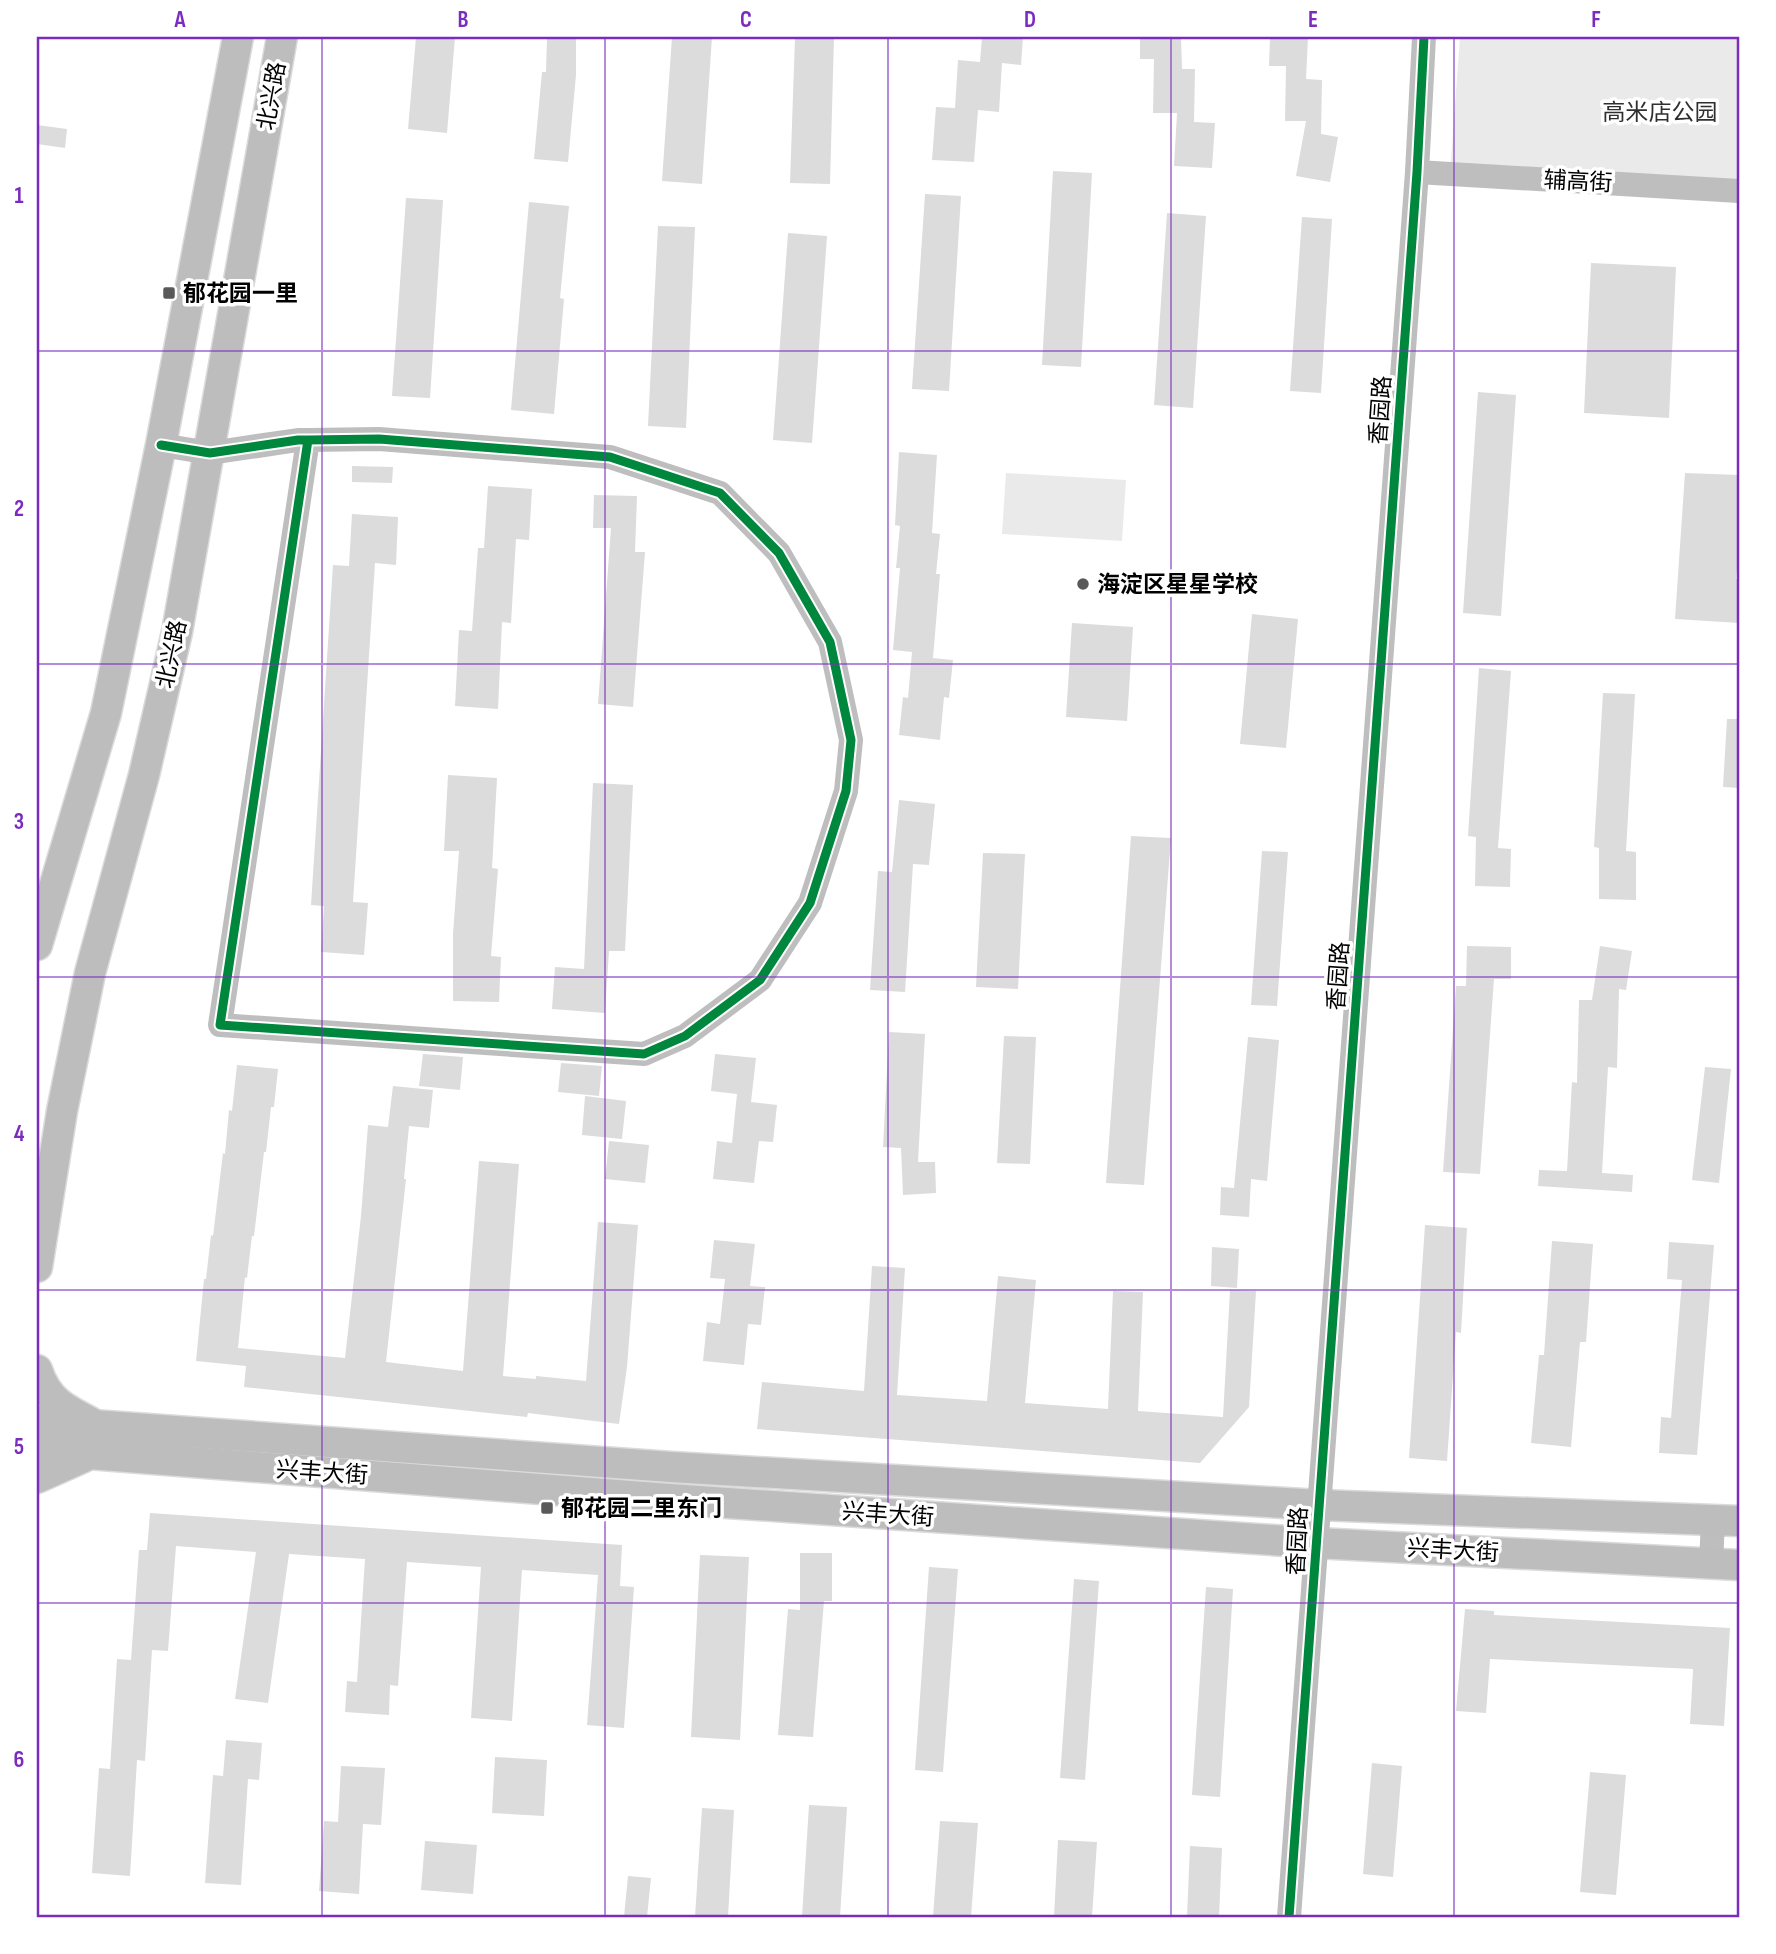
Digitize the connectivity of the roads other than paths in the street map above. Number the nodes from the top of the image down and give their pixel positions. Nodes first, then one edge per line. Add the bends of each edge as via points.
1 (238, 37) edge
2 (282, 37) edge
3 (1424, 37) edge
4 (1417, 172) junction
5 (1739, 191) edge
6 (308, 440) junction
7 (161, 445) junction
8 (210, 453) junction
9 (37, 945) edge
10 (37, 1267) edge
11 (37, 1370) edge
12 (37, 1421) edge
13 (97, 1425) junction
14 (37, 1450) edge
15 (91, 1454) junction
16 (37, 1478) edge
17 (1319, 1505) junction
18 (1726, 1520) edge
19 (1316, 1543) junction
20 (1725, 1564) edge
21 (1289, 1917) edge

1 - 7 main road, 北兴路
2 - 8 main road, 北兴路
3 - 4 street, 香园路
4 - 5 street, 辅高街
4 - 17 street, 香园路
6 - 6 street via 379,439 610,457 720,494 779,553 830,642 850,740 846,791 810,903 761,980 685,1036 644,1054 220,1026
6 - 8 street
7 - 8 street
7 - 9 main road, 北兴路 via 106,713
8 - 10 main road, 北兴路 via 144,775 90,973
11 - 13 main road via 49,1396
12 - 13 main road, 兴丰大街
13 - 17 main road, 兴丰大街 via 671,1467
14 - 15 main road, 兴丰大街
15 - 16 main road
15 - 19 main road, 兴丰大街
17 - 18 main road, 兴丰大街
17 - 19 street, 香园路
18 - 20 street
19 - 20 main road, 兴丰大街
19 - 21 street, 香园路

